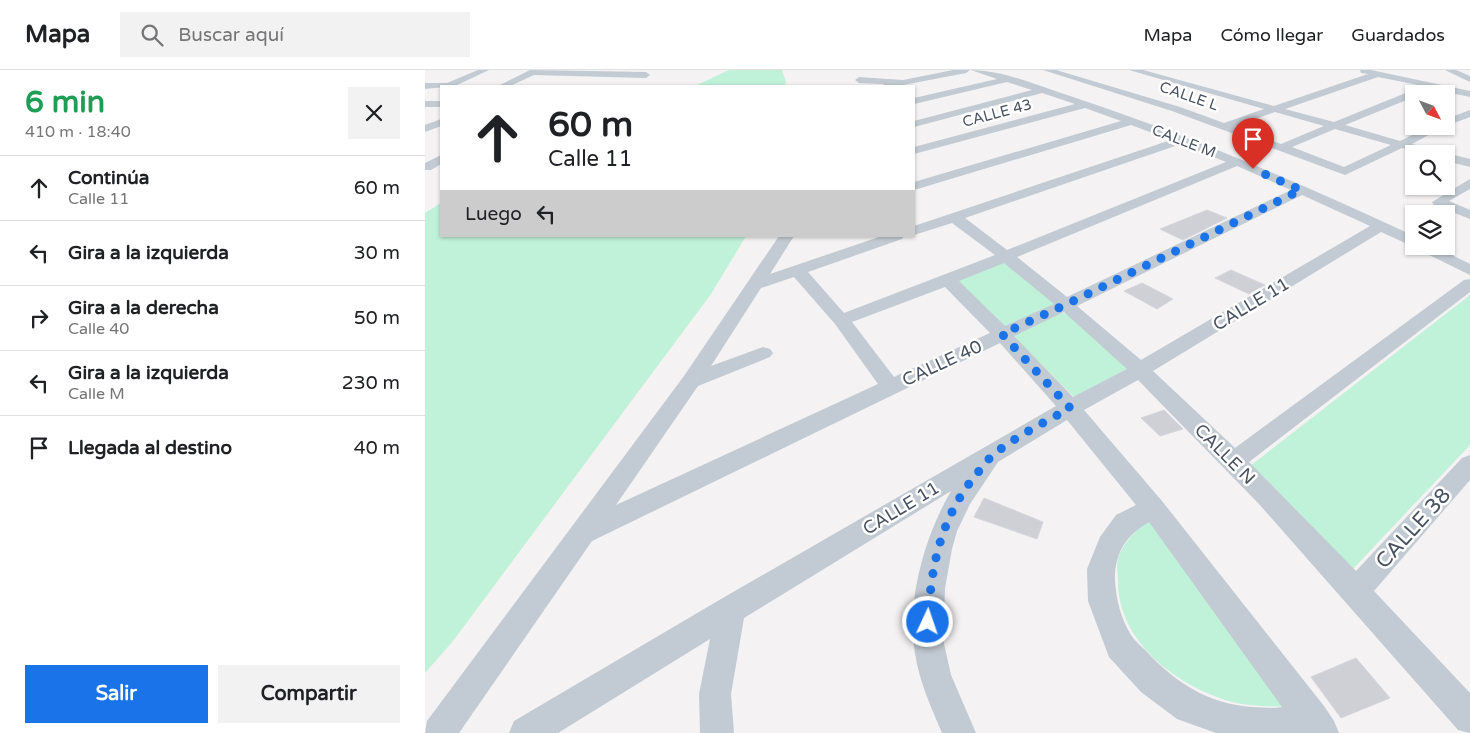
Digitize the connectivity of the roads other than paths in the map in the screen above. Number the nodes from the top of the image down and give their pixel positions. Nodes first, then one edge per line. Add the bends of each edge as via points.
1 (485, 70) edge
2 (966, 70) edge
3 (975, 70) edge
4 (1047, 70) edge
5 (1133, 70) edge
6 (1359, 70) edge
7 (1414, 70) edge
8 (1449, 70) edge
9 (541, 71) edge
10 (650, 72) edge
11 (596, 74) junction
12 (1377, 74) junction
13 (1102, 76) dead end
14 (1393, 77) junction
15 (1007, 79) junction
16 (1470, 79) edge
17 (859, 80) dead end
18 (1085, 81) junction
19 (581, 82) dead end
20 (1173, 82) junction
21 (450, 85) edge
22 (506, 85) edge
23 (517, 85) edge
24 (630, 85) edge
25 (884, 85) edge
26 (1428, 85) edge
27 (425, 86) edge
28 (440, 86) edge
29 (1044, 90) junction
30 (1455, 91) edge
31 (1128, 93) junction
32 (1221, 94) junction
33 (1470, 94) edge
34 (1405, 97) edge
35 (915, 100) edge
36 (425, 104) edge
37 (440, 104) edge
38 (1087, 104) junction
39 (1176, 109) junction
40 (1275, 109) junction
41 (1470, 113) edge
42 (440, 117) edge
43 (440, 118) edge
44 (1455, 119) edge
45 (1132, 121) junction
46 (425, 123) edge
47 (915, 124) edge
48 (1334, 125) junction
49 (1225, 126) junction
50 (425, 129) edge
51 (1420, 135) edge
52 (1181, 140) junction
53 (1401, 144) junction
54 (1405, 145) edge
55 (1283, 147) junction
56 (915, 152) edge
57 (1455, 159) edge
58 (440, 160) edge
59 (1237, 162) junction
60 (1470, 163) edge
61 (426, 167) edge
62 (440, 168) edge
63 (1470, 183) edge
64 (915, 186) edge
65 (1301, 190) junction
66 (1470, 214) edge
67 (954, 217) junction
68 (1381, 226) junction
69 (915, 231) edge
70 (786, 237) edge
71 (894, 237) edge
72 (1405, 238) edge
73 (1440, 255) edge
74 (1005, 257) junction
75 (797, 270) junction
76 (1470, 270) edge
77 (947, 280) junction
78 (757, 284) junction
79 (1470, 284) edge
80 (1065, 305) junction
81 (841, 320) junction
82 (1002, 334) junction
83 (763, 353) dead end
84 (1140, 370) junction
85 (691, 381) junction
86 (891, 387) junction
87 (1070, 408) junction
88 (996, 452) junction
89 (1234, 461) junction
90 (1470, 464) edge
91 (1153, 508) junction
92 (582, 533) junction
93 (1356, 591) junction
94 (731, 609) junction
95 (1470, 718) edge
96 (1317, 726) edge
97 (439, 733) edge
98 (526, 733) edge
99 (717, 733) edge
100 (959, 733) edge

1 - 21 street
2 - 25 street
3 - 15 street, CALLE M
4 - 15 street
4 - 18 street, CALLE L
5 - 20 street
6 - 12 street
7 - 14 street
8 - 16 street
9 - 11 street
9 - 22 street
9 - 23 street
10 - 11 street
10 - 24 street
11 - 19 street
12 - 14 street
12 - 40 street
13 - 18 street
14 - 26 street
15 - 29 street, CALLE M
15 - 35 street
17 - 25 street
18 - 31 street, CALLE L
20 - 31 street
20 - 32 street
27 - 28 street
29 - 38 street, CALLE M
29 - 47 street
30 - 33 street
31 - 39 street, CALLE L
32 - 39 street
32 - 40 street
34 - 48 street
36 - 37 street
38 - 45 street, CALLE M
38 - 56 street, CALLE 43
39 - 49 street, CALLE L
40 - 48 street
40 - 49 street
41 - 44 street
42 - 46 street
43 - 50 street
45 - 52 street, CALLE M
45 - 64 street
48 - 53 street
48 - 55 street
49 - 55 street, CALLE L
51 - 53 street
52 - 59 street, CALLE M
52 - 67 street
53 - 54 street
53 - 55 street, CALLE L via 1345,171
57 - 60 street
58 - 61 street
59 - 65 street, CALLE M
59 - 74 street
61 - 62 street
63 - 66 street via 1439,202
65 - 68 street, CALLE M
65 - 80 street, CALLE 40
67 - 69 street
67 - 74 street, CALLE N
68 - 72 street, CALLE M
68 - 84 street, CALLE 11
70 - 78 street
71 - 75 street
73 - 76 street
74 - 77 street
74 - 80 street, CALLE N
75 - 78 street
75 - 81 street
77 - 81 street
77 - 82 street
78 - 85 street
79 - 89 street
80 - 82 street, CALLE 40
80 - 84 street, CALLE N
81 - 86 street
82 - 86 street, CALLE 40
82 - 87 street
83 - 85 street
84 - 87 street, CALLE 11
84 - 89 street, CALLE N
85 - 92 street
86 - 92 street, CALLE 40
87 - 88 street, CALLE 11
87 - 91 street
88 - 94 street, CALLE 11
88 - 100 street via 956,503 939,540 930,588 927,639 941,694
89 - 93 street, CALLE N
90 - 93 street, CALLE 38
91 - 96 street
91 - 96 street via 1125,523 1109,545 1101,569 1102,601 1120,646 1152,681 1189,707 1233,722
92 - 97 street
93 - 95 street, CALLE N
94 - 98 street, CALLE 11
94 - 99 street via 715,694

